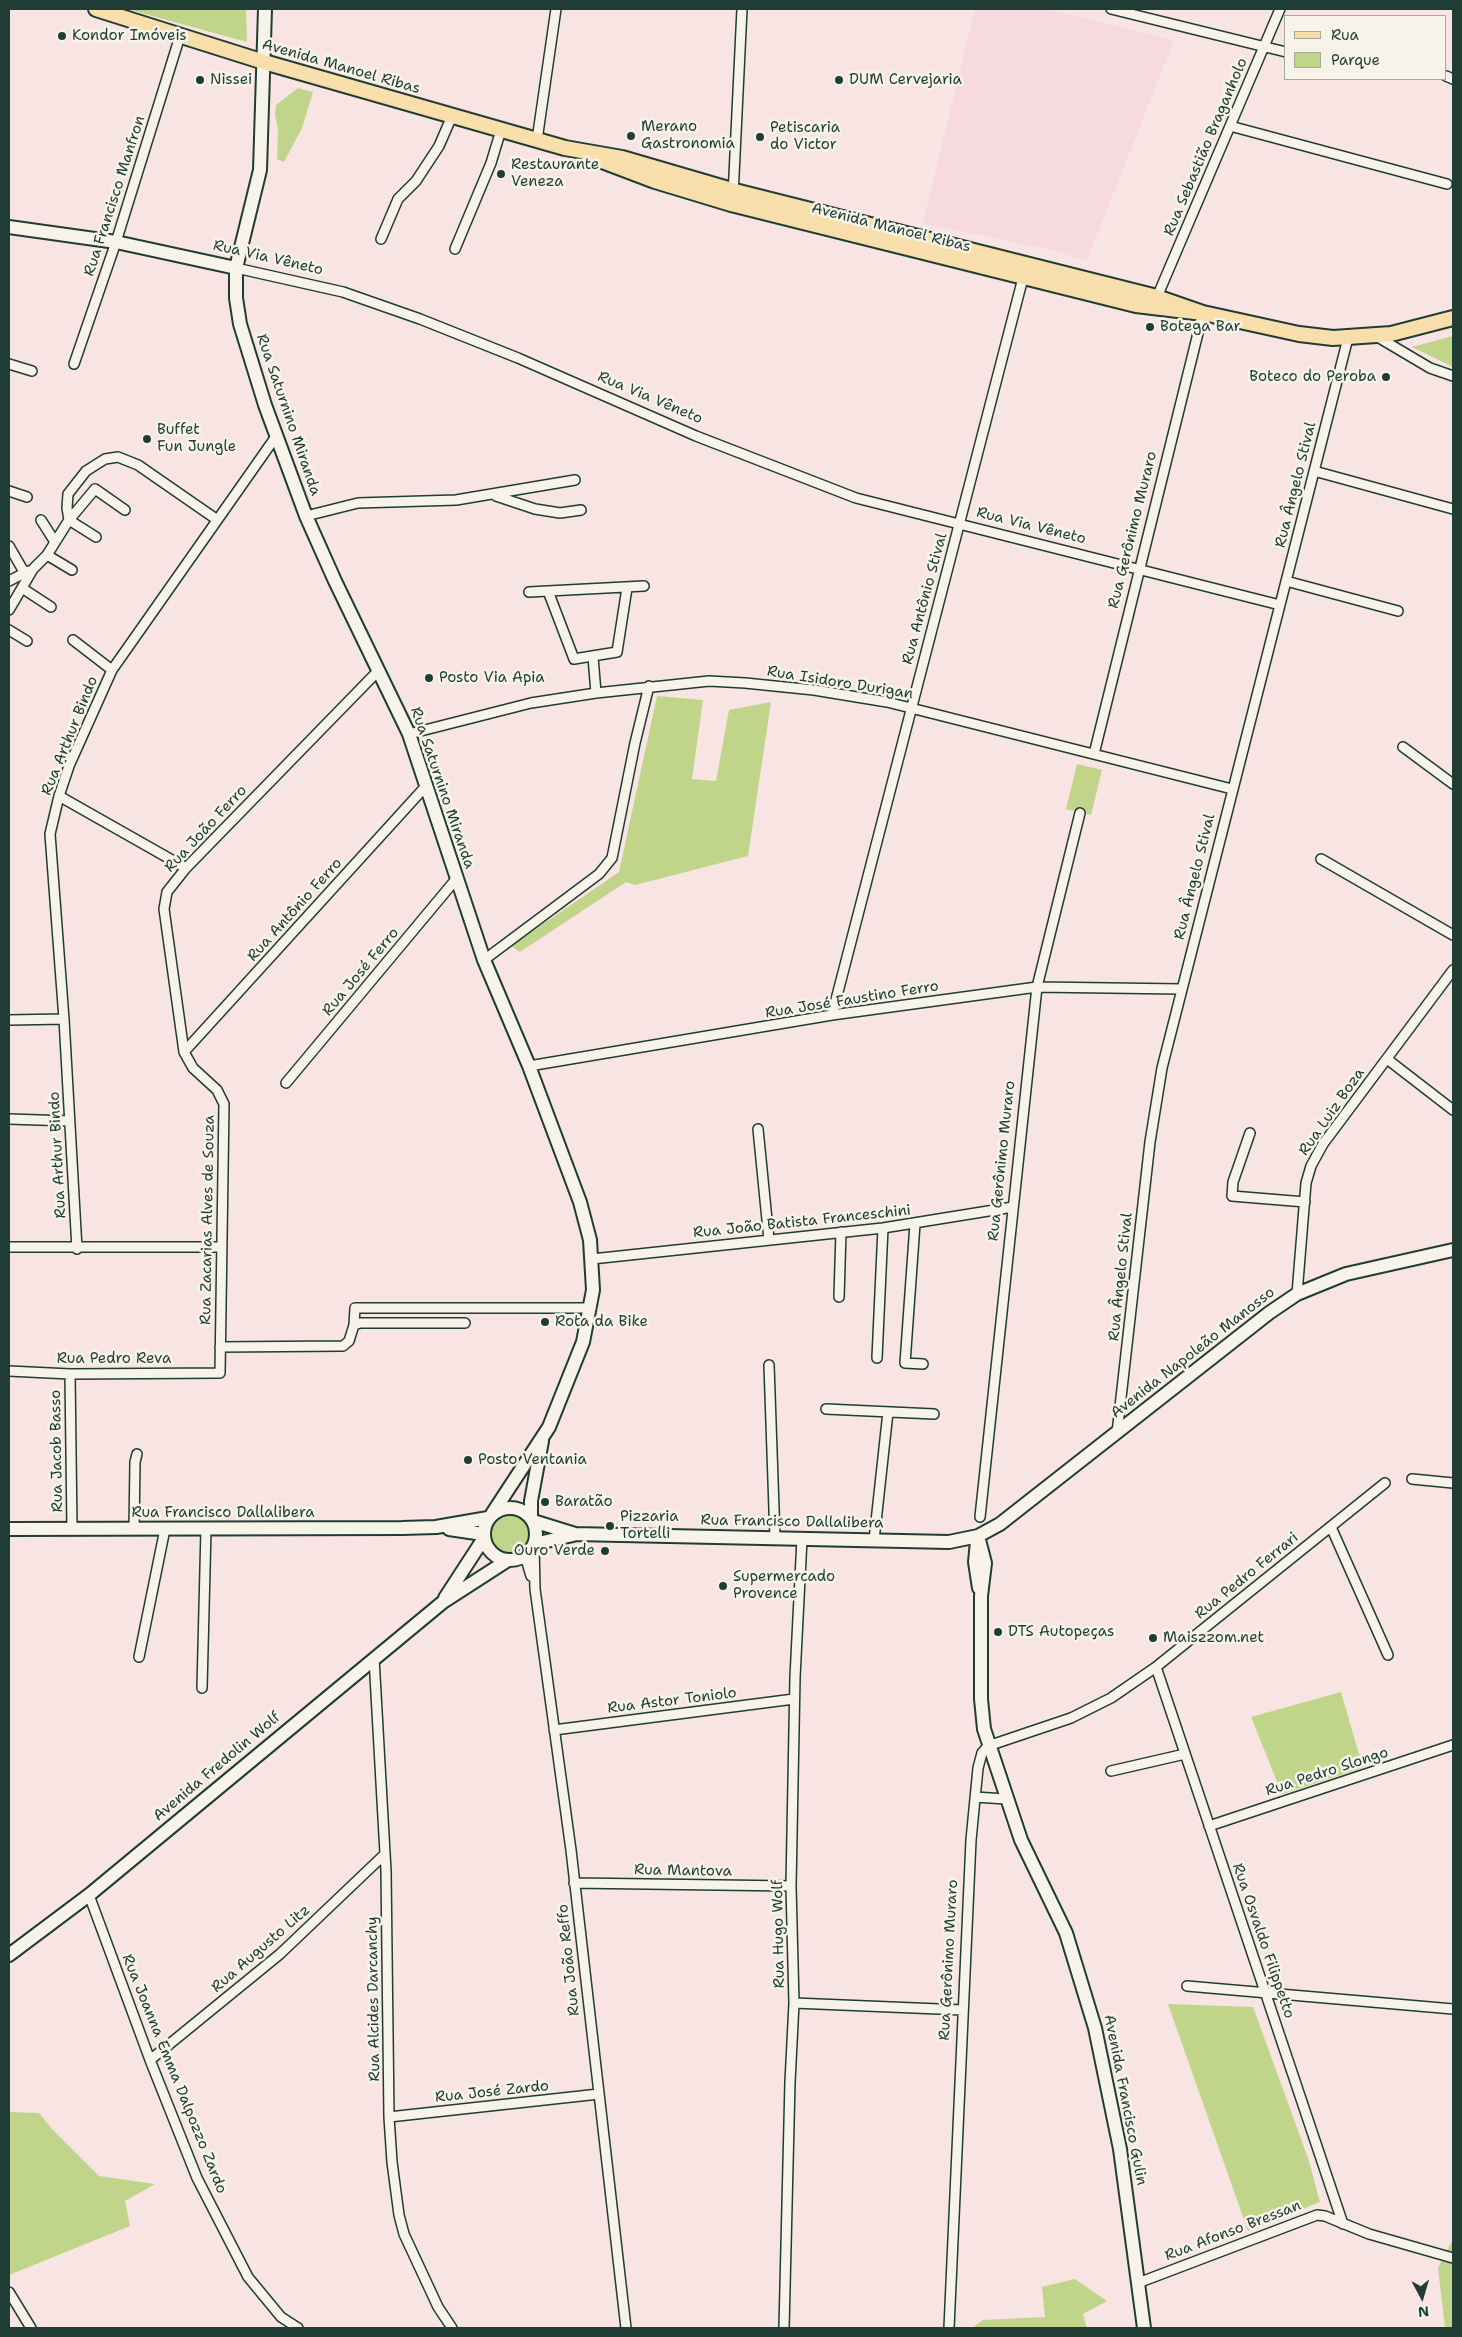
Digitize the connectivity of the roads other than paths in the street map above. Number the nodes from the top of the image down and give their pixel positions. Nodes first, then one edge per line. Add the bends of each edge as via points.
1 (96, 9) edge
2 (265, 9) edge
3 (556, 9) edge
4 (742, 9) edge
5 (1111, 9) edge
6 (1280, 9) edge
7 (180, 36) junction
8 (1264, 46) junction
9 (1284, 51) edge
10 (264, 62) junction
11 (452, 116) junction
12 (1230, 126) junction
13 (501, 130) junction
14 (537, 140) junction
15 (1447, 184) dead end
16 (733, 197) junction
17 (9, 226) edge
18 (381, 239) dead end
19 (116, 242) junction
20 (455, 249) dead end
21 (236, 268) junction
22 (1023, 278) junction
23 (1156, 297) junction
24 (1203, 313) junction
25 (1453, 318) edge
26 (1376, 336) junction
27 (1348, 338) junction
28 (9, 364) edge
29 (74, 364) dead end
30 (32, 371) dead end
31 (1453, 376) edge
32 (277, 434) junction
33 (1314, 472) junction
34 (575, 480) dead end
35 (9, 491) edge
36 (494, 495) junction
37 (27, 497) dead end
38 (125, 510) dead end
39 (581, 510) dead end
40 (1453, 510) edge
41 (306, 516) junction
42 (216, 519) junction
43 (41, 520) dead end
44 (69, 520) junction
45 (958, 525) junction
46 (96, 537) dead end
47 (55, 542) junction
48 (9, 546) edge
49 (47, 555) junction
50 (29, 570) junction
51 (72, 570) dead end
52 (1140, 570) junction
53 (9, 581) edge
54 (1286, 581) junction
55 (644, 586) dead end
56 (22, 588) junction
57 (627, 588) junction
58 (529, 592) dead end
59 (548, 592) junction
60 (1280, 606) junction
61 (51, 607) dead end
62 (9, 610) edge
63 (1398, 610) dead end
64 (9, 630) edge
65 (73, 640) dead end
66 (26, 641) dead end
67 (593, 657) junction
68 (112, 670) junction
69 (379, 670) junction
70 (649, 686) junction
71 (596, 693) junction
72 (910, 708) junction
73 (409, 734) junction
74 (1403, 747) dead end
75 (1094, 754) junction
76 (1453, 784) edge
77 (426, 786) junction
78 (1232, 789) junction
79 (59, 796) junction
80 (1080, 813) dead end
81 (1321, 859) dead end
82 (186, 868) junction
83 (457, 878) junction
84 (1453, 935) edge
85 (484, 960) junction
86 (1453, 970) edge
87 (1037, 987) junction
88 (1181, 989) junction
89 (832, 1015) junction
90 (64, 1019) junction
91 (9, 1020) edge
92 (184, 1052) junction
93 (1387, 1059) junction
94 (530, 1066) junction
95 (286, 1083) dead end
96 (1453, 1110) edge
97 (9, 1119) edge
98 (69, 1120) junction
99 (758, 1128) dead end
100 (1250, 1133) dead end
101 (1305, 1202) junction
102 (1013, 1207) junction
103 (915, 1224) junction
104 (883, 1228) junction
105 (841, 1232) junction
106 (768, 1240) junction
107 (9, 1247) edge
108 (221, 1247) junction
109 (77, 1249) junction
110 (1453, 1250) edge
111 (592, 1259) junction
112 (1297, 1294) junction
113 (839, 1298) dead end
114 (591, 1308) junction
115 (464, 1323) dead end
116 (354, 1325) junction
117 (220, 1347) junction
118 (878, 1358) dead end
119 (923, 1364) dead end
120 (769, 1365) dead end
121 (9, 1371) edge
122 (220, 1373) joint
123 (70, 1374) junction
124 (826, 1409) dead end
125 (888, 1412) junction
126 (934, 1414) dead end
127 (1117, 1433) junction
128 (543, 1437) junction
129 (136, 1454) dead end
130 (1412, 1479) dead end
131 (1385, 1483) dead end
132 (1453, 1483) edge
133 (490, 1516) junction
134 (980, 1517) dead end
135 (532, 1519) junction
136 (436, 1527) junction
137 (1331, 1527) junction
138 (9, 1529) edge
139 (72, 1529) junction
140 (134, 1529) junction
141 (165, 1529) junction
142 (206, 1529) junction
143 (575, 1534) junction
144 (483, 1536) junction
145 (978, 1536) junction
146 (775, 1538) junction
147 (802, 1539) junction
148 (874, 1540) junction
149 (534, 1544) junction
150 (525, 1556) junction
151 (508, 1560) junction
152 (534, 1589) junction
153 (442, 1602) junction
154 (1388, 1655) dead end
155 (139, 1657) dead end
156 (374, 1658) junction
157 (1156, 1667) junction
158 (202, 1688) dead end
159 (794, 1699) junction
160 (554, 1730) junction
161 (1453, 1745) edge
162 (988, 1746) junction
163 (1185, 1754) junction
164 (1111, 1771) dead end
165 (975, 1798) junction
166 (1006, 1799) junction
167 (1209, 1826) junction
168 (385, 1854) junction
169 (574, 1883) junction
170 (791, 1886) junction
171 (89, 1894) junction
172 (9, 1955) edge
173 (1186, 1986) dead end
174 (1266, 1993) junction
175 (794, 2003) junction
176 (1453, 2009) edge
177 (962, 2010) junction
178 (150, 2060) junction
179 (598, 2094) junction
180 (389, 2117) junction
181 (1344, 2224) junction
182 (1453, 2258) edge
183 (1138, 2283) junction
184 (9, 2292) edge
185 (31, 2328) edge
186 (298, 2328) edge
187 (452, 2328) edge
188 (626, 2328) edge
189 (784, 2328) edge
190 (949, 2328) edge
191 (1144, 2328) edge

1 - 7 main road, Avenida Manoel Ribas
2 - 10 main road, Rua Saturnino Miranda
3 - 14 street
4 - 16 street
5 - 8 street
6 - 8 street, Rua Sebastião Braganholo
7 - 10 main road, Avenida Manoel Ribas
7 - 19 street, Rua Francisco Manfron
8 - 9 street
8 - 12 street, Rua Sebastião Braganholo
10 - 11 main road, Avenida Manoel Ribas
10 - 21 main road, Rua Saturnino Miranda via 260,170
11 - 13 main road, Avenida Manoel Ribas
11 - 18 street via 439,146 398,199
12 - 15 street
12 - 23 street, Rua Sebastião Braganholo
13 - 14 main road, Avenida Manoel Ribas
13 - 20 street via 492,163
14 - 16 main road, Avenida Manoel Ribas via 578,150 606,164
16 - 22 main road, Avenida Manoel Ribas
16 - 23 main road, Avenida Manoel Ribas
17 - 19 main road, Rua Via Vêneto
19 - 21 main road, Rua Via Vêneto
19 - 29 street, Rua Francisco Manfron
21 - 32 main road, Rua Saturnino Miranda via 240,324
21 - 45 street, Rua Via Vêneto via 352,295 518,358 687,432 829,489
22 - 24 main road, Avenida Manoel Ribas via 1136,306
22 - 45 street, Rua Antônio Stival
23 - 24 main road, Avenida Manoel Ribas
24 - 27 main road, Avenida Manoel Ribas via 1299,334
24 - 52 street, Rua Gerônimo Muraro
25 - 26 main road, Avenida Manoel Ribas
26 - 27 main road, Avenida Manoel Ribas
26 - 31 street via 1430,368
27 - 33 street, Rua Ângelo Stival
28 - 30 street
32 - 41 main road, Rua Saturnino Miranda
32 - 42 street, Rua Arthur Bindo
33 - 40 street
33 - 54 street, Rua Ângelo Stival
34 - 36 street
35 - 37 street
36 - 39 street via 560,513
36 - 41 street via 456,500 358,503
38 - 44 street via 96,489
41 - 69 main road, Rua Saturnino Miranda
42 - 44 street via 138,464 118,458 105,459 86,471 68,494 66,508
42 - 68 street, Rua Arthur Bindo
43 - 47 street
44 - 46 street
44 - 47 street
45 - 52 street, Rua Via Vêneto
45 - 72 street, Rua Antônio Stival
47 - 49 street
48 - 50 street
49 - 50 street
49 - 51 street
50 - 53 street
50 - 56 street
52 - 60 street, Rua Via Vêneto
52 - 75 street, Rua Gerônimo Muraro
54 - 60 street, Rua Ângelo Stival
54 - 63 street
55 - 57 street
56 - 61 street
56 - 62 street
57 - 59 street
57 - 67 street via 617,652
58 - 59 street
59 - 67 street via 574,659
60 - 78 street, Rua Ângelo Stival
64 - 66 street
65 - 68 street
67 - 71 street
68 - 79 street, Rua Arthur Bindo
69 - 73 main road, Rua Saturnino Miranda
69 - 82 street, Rua João Ferro
70 - 71 street, Rua Isidoro Durigan
70 - 72 street, Rua Isidoro Durigan via 745,683 814,690
70 - 85 street via 612,858 599,874
71 - 73 street, Rua Isidoro Durigan via 531,703
72 - 75 street, Rua Isidoro Durigan
72 - 89 street, Rua Antônio Stival
73 - 77 main road, Rua Saturnino Miranda
74 - 76 street
75 - 78 street, Rua Isidoro Durigan
77 - 83 main road, Rua Saturnino Miranda
77 - 92 street, Rua Antônio Ferro
78 - 88 street, Rua Ângelo Stival
79 - 82 street
79 - 90 street, Rua Arthur Bindo via 50,834
80 - 87 street, Rua Gerônimo Muraro
81 - 84 street
82 - 92 street, Rua João Ferro via 168,892 164,909
83 - 85 main road, Rua Saturnino Miranda
83 - 95 street, Rua José Ferro
85 - 94 main road, Rua Saturnino Miranda
86 - 93 street, Rua Luiz Boza
87 - 88 street, Rua José Faustino Ferro
87 - 89 street, Rua José Faustino Ferro
87 - 102 street, Rua Gerônimo Muraro
88 - 127 street, Rua Ângelo Stival via 1162,1068 1150,1142
89 - 94 street, Rua José Faustino Ferro
90 - 91 street
90 - 98 street, Rua Arthur Bindo
92 - 108 street, Rua Zacarias Alves de Souza via 193,1068 217,1090 224,1104
93 - 96 street
93 - 101 street, Rua Luiz Boza via 1316,1155 1308,1174
94 - 111 main road, Rua Saturnino Miranda via 587,1224
97 - 98 street
98 - 109 street, Rua Arthur Bindo
99 - 106 street
100 - 101 street via 1233,1182 1232,1196
101 - 112 street, Rua Luiz Boza
102 - 103 street, Rua João Batista Franceschini
102 - 134 street, Rua Gerônimo Muraro
103 - 104 street, Rua João Batista Franceschini
103 - 119 street via 906,1364
104 - 105 street, Rua João Batista Franceschini
104 - 118 street
105 - 106 street, Rua João Batista Franceschini
105 - 113 street
106 - 111 street, Rua João Batista Franceschini
107 - 109 street
108 - 109 street
108 - 117 street, Rua Zacarias Alves de Souza
110 - 112 main road, Avenida Napoleão Manosso via 1346,1274
111 - 114 main road, Rua Saturnino Miranda
112 - 127 main road, Avenida Napoleão Manosso
114 - 116 street via 355,1308
114 - 128 main road, Rua Saturnino Miranda via 568,1385
115 - 116 street
116 - 117 street via 344,1346
117 - 122 street, Rua Zacarias Alves de Souza
120 - 146 street
121 - 123 street, Rua Pedro Reva
122 - 123 street, Rua Pedro Reva
123 - 139 street, Rua Jacob Basso
124 - 125 street
125 - 126 street
125 - 148 street
127 - 145 main road, Avenida Napoleão Manosso via 1000,1524
128 - 133 main road, Rua Saturnino Miranda
128 - 135 main road, Rua Saturnino Miranda via 531,1501
129 - 140 street
130 - 132 street
131 - 137 street, Rua Pedro Ferrari
133 - 135 main road via 508,1507 524,1512
133 - 136 main road, Rua Francisco Dallalibera
133 - 144 main road
135 - 143 main road, Rua Francisco Dallalibera
135 - 149 main road via 536,1529
136 - 142 main road, Rua Francisco Dallalibera
136 - 144 main road, Rua Francisco Dallalibera
137 - 154 street
137 - 157 street, Rua Pedro Ferrari
138 - 139 main road, Rua Francisco Dallalibera
139 - 140 main road, Rua Francisco Dallalibera
140 - 141 main road, Rua Francisco Dallalibera
141 - 142 main road, Rua Francisco Dallalibera
141 - 155 street
142 - 158 street
143 - 146 main road, Rua Francisco Dallalibera
143 - 149 main road, Rua Francisco Dallalibera
144 - 151 main road via 492,1553
144 - 153 main road, Avenida Fredolin Wolf
145 - 148 main road, Rua Francisco Dallalibera via 949,1542
145 - 162 main road via 975,1562 981,1596 981,1699
146 - 147 main road, Rua Francisco Dallalibera
147 - 148 main road, Rua Francisco Dallalibera
147 - 159 street, Rua Hugo Wolf
149 - 150 main road
149 - 152 street, Rua João Reffo
150 - 151 main road
150 - 152 street, Rua João Reffo
151 - 153 main road, Avenida Fredolin Wolf
152 - 160 street, Rua João Reffo
153 - 156 main road, Avenida Fredolin Wolf
156 - 168 street, Rua Alcides Darcanchy
156 - 171 main road, Avenida Fredolin Wolf
157 - 162 street, Rua Pedro Ferrari via 1094,1708
157 - 163 street, Rua Osvaldo Filippetto
159 - 160 street, Rua Astor Toniolo
159 - 170 street, Rua Hugo Wolf
160 - 169 street, Rua João Reffo
161 - 167 street, Rua Pedro Slongo
162 - 165 street, Rua Gerônimo Muraro via 979,1760
162 - 166 main road, Avenida Francisco Gulin
163 - 164 street
163 - 167 street, Rua Osvaldo Filippetto
165 - 166 street
165 - 177 street, Rua Gerônimo Muraro
166 - 183 main road, Avenida Francisco Gulin via 1021,1840 1066,1933 1095,2028 1120,2149
167 - 174 street, Rua Osvaldo Filippetto
168 - 178 street, Rua Augusto Litz via 280,1954
168 - 180 street, Rua Alcides Darcanchy
169 - 170 street, Rua Mantova
169 - 179 street, Rua João Reffo
170 - 175 street, Rua Hugo Wolf
171 - 172 main road, Avenida Fredolin Wolf
171 - 178 street, Rua Joanna Emma Dalpozzo Zardo
173 - 174 street
174 - 176 street
174 - 181 street, Rua Osvaldo Filippetto
175 - 177 street
175 - 189 street, Rua Hugo Wolf
177 - 190 street, Rua Gerônimo Muraro
178 - 186 street, Rua Joanna Emma Dalpozzo Zardo via 197,2178 248,2277 281,2316
179 - 180 street, Rua José Zardo
179 - 188 street, Rua João Reffo
180 - 187 street, Rua Alcides Darcanchy via 399,2215 404,2234 438,2307
181 - 182 street, Rua Afonso Bressan
181 - 183 street, Rua Afonso Bressan via 1325,2216 1309,2216
183 - 191 main road, Avenida Francisco Gulin
184 - 185 street

